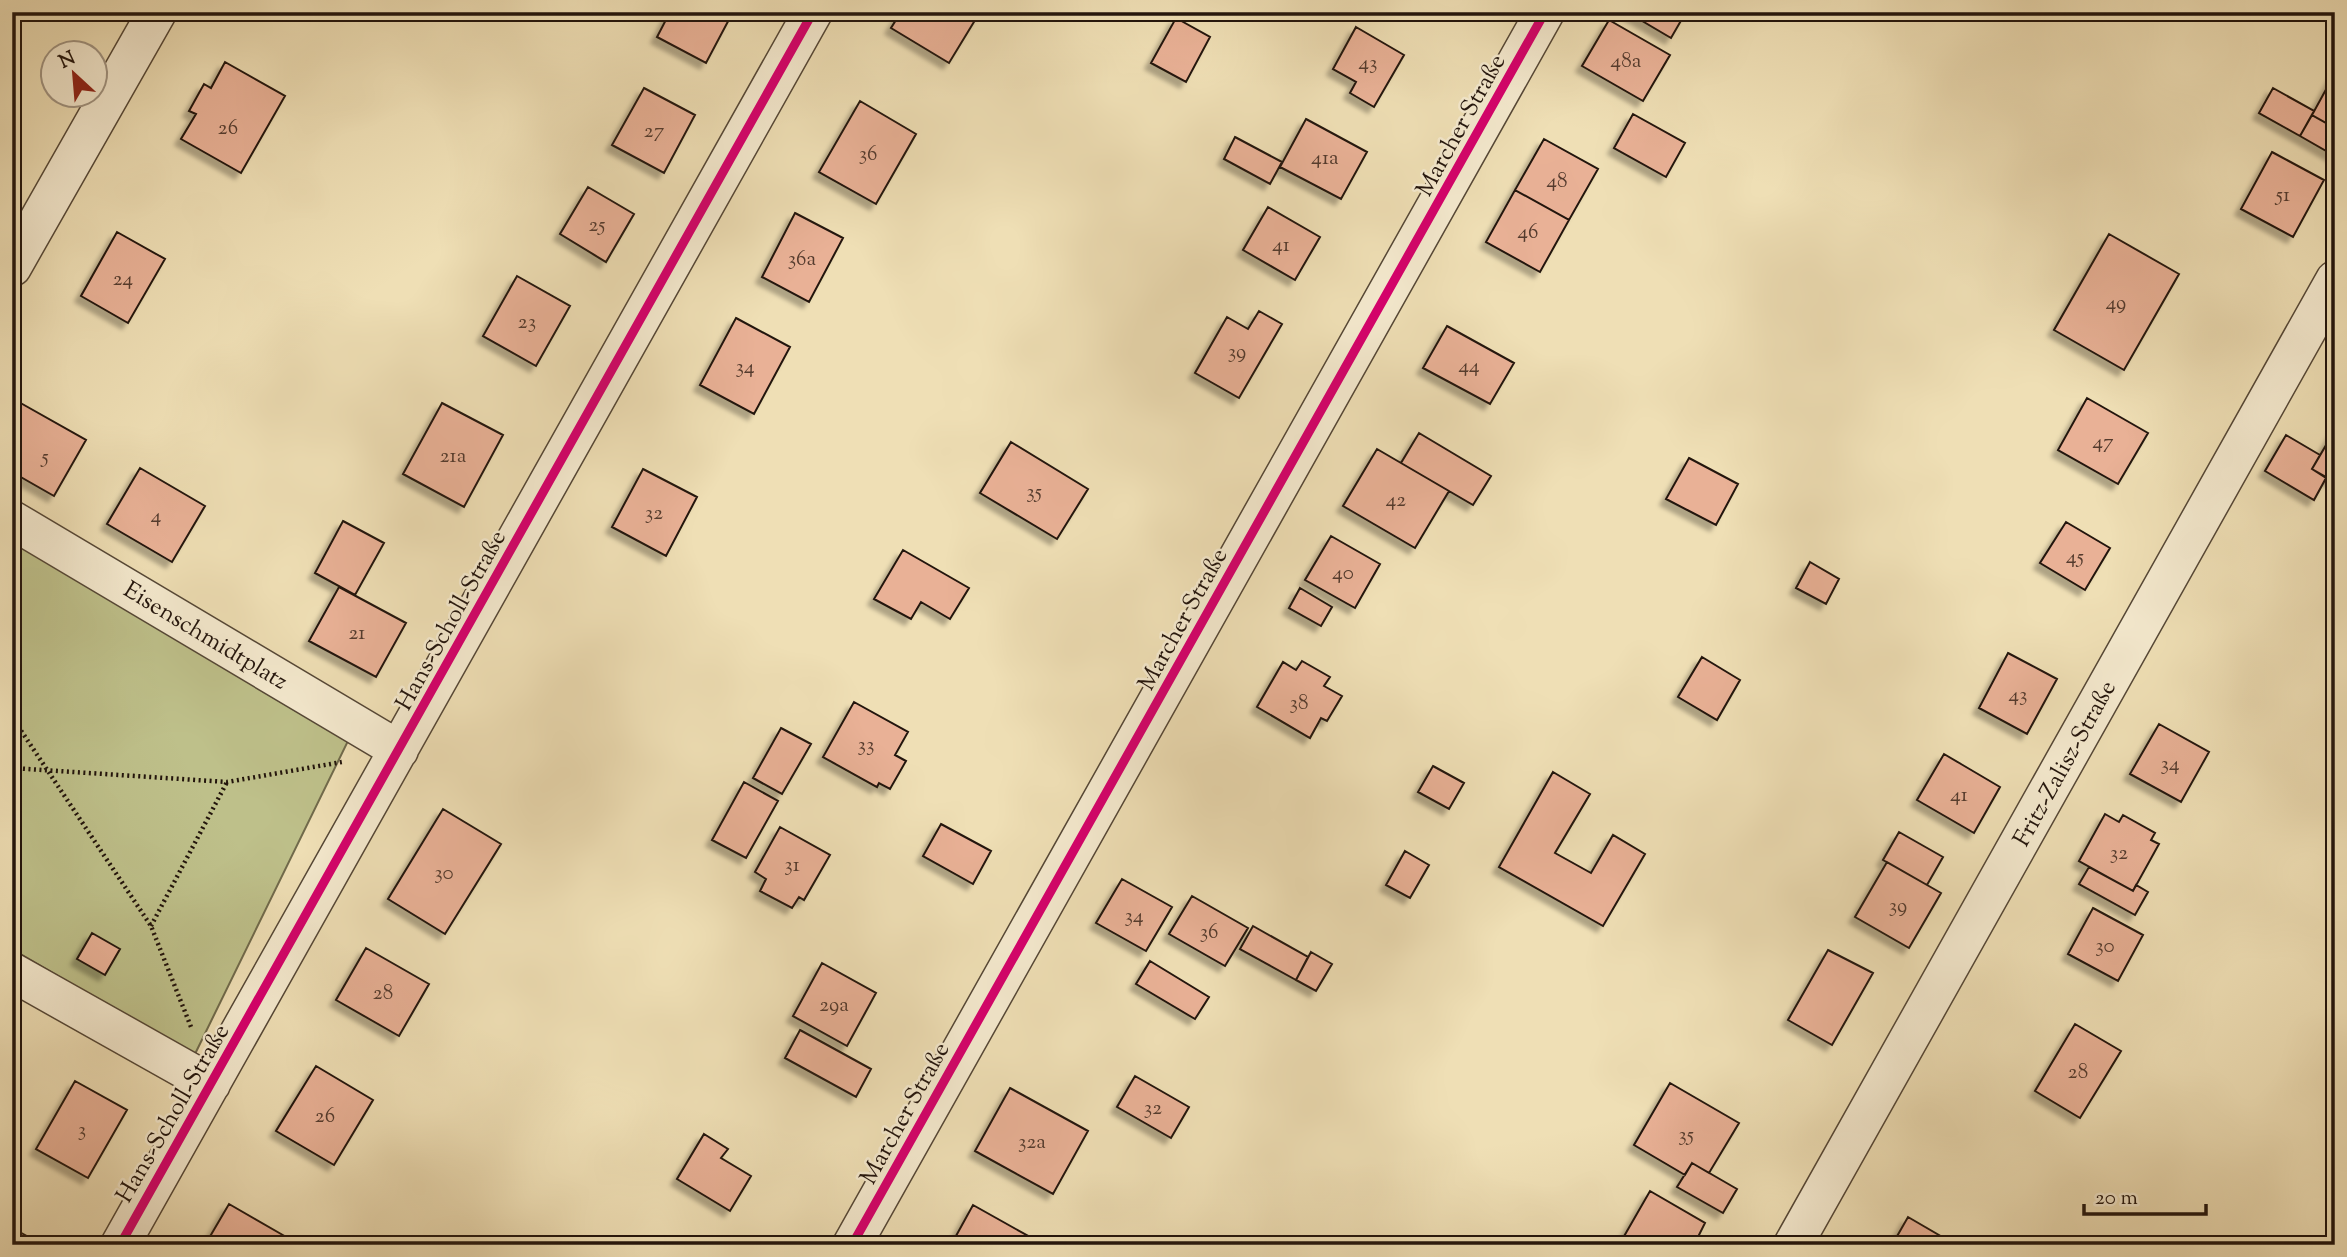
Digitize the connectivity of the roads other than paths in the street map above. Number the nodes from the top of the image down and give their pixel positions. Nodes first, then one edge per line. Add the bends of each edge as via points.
1 (157, 12) edge
2 (813, 12) edge
3 (1545, 12) edge
4 (12, 267) edge
5 (2335, 281) edge
6 (12, 520) edge
7 (400, 750) junction
8 (12, 972) edge
9 (211, 1084) junction
10 (120, 1245) edge
11 (852, 1245) edge
12 (1793, 1245) edge

1 - 4 street
2 - 7 street, Hans-Scholl-Straße
3 - 11 street, Marcher Straße
5 - 12 street, Fritz-Zalisz-Straße
6 - 7 street, Eisenschmidtplatz
7 - 9 street, Hans-Scholl-Straße
8 - 9 street
9 - 10 street, Hans-Scholl-Straße

